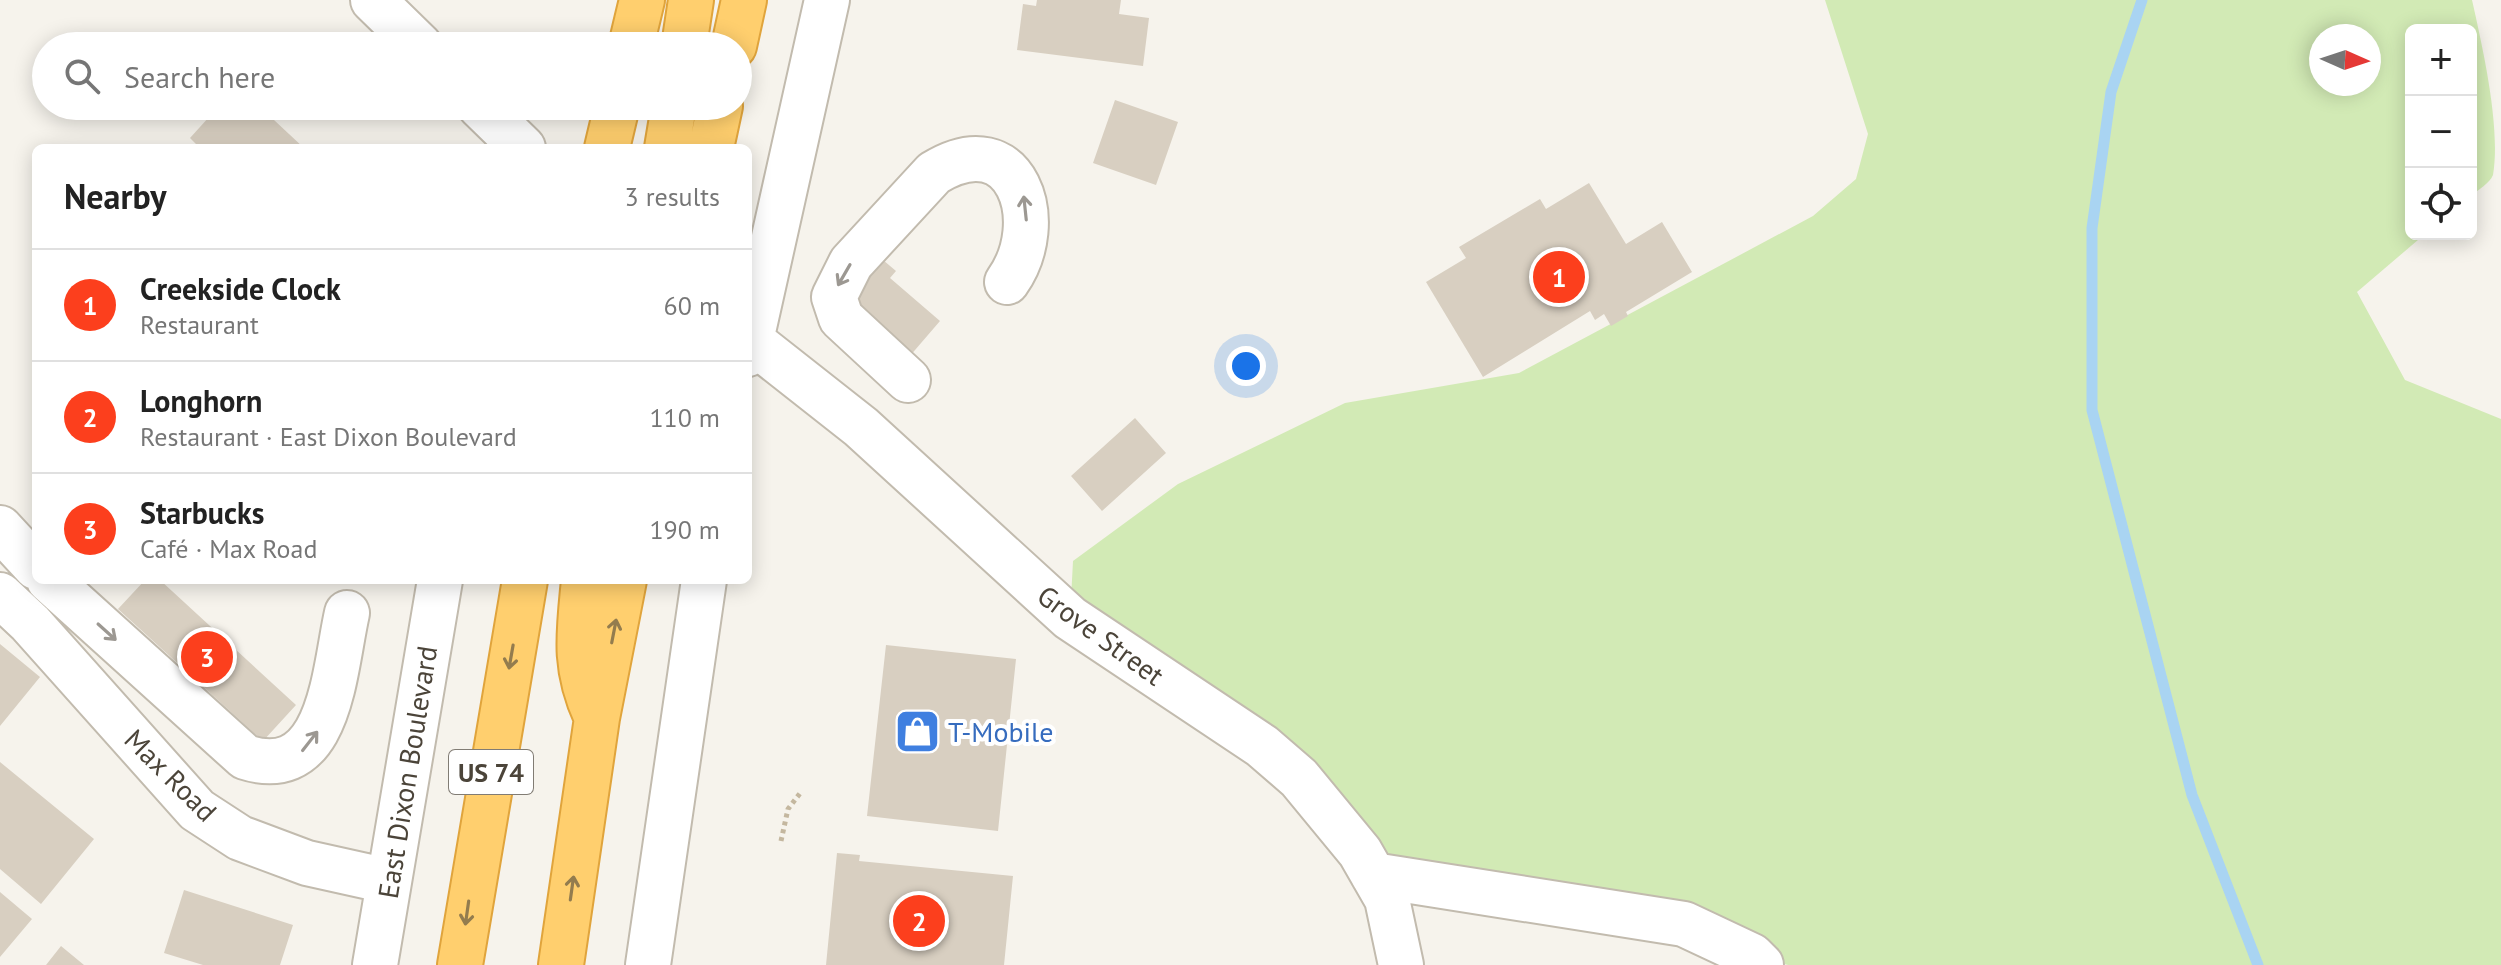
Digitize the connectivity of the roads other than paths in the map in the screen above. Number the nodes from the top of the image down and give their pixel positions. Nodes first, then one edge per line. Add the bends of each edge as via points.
1 (373, 0) edge
2 (642, 0) edge
3 (691, 0) edge
4 (744, 0) edge
5 (827, 0) edge
6 (406, 32) edge
7 (634, 32) edge
8 (686, 32) edge
9 (737, 32) edge
10 (494, 120) edge
11 (614, 120) edge
12 (672, 120) edge
13 (717, 120) edge
14 (518, 144) edge
15 (608, 144) edge
16 (668, 144) edge
17 (712, 144) edge
18 (1007, 282) dead end
19 (752, 331) edge
20 (752, 346) edge
21 (908, 380) dead end
22 (0, 528) edge
23 (32, 563) edge
24 (53, 584) edge
25 (439, 584) edge
26 (524, 584) edge
27 (584, 584) edge
28 (623, 584) edge
29 (703, 584) edge
30 (0, 595) edge
31 (347, 613) dead end
32 (597, 718) junction
33 (1373, 875) junction
34 (388, 881) junction
35 (375, 965) edge
36 (460, 965) edge
37 (561, 965) edge
38 (648, 965) edge
39 (1401, 965) edge
40 (1761, 965) edge

1 - 6 street
2 - 7 highway
3 - 8 highway
4 - 9 highway
5 - 19 street
10 - 14 street
11 - 15 highway
12 - 16 highway
13 - 17 highway
18 -> 21 street via 1022,251 1026,219 1016,179 981,157 950,163 934,173 851,263 834,297 841,318
20 - 33 street, Grove Street via 861,427 1070,618 1262,746 1329,810
22 - 23 street
24 -> 31 street via 245,757 262,763 294,758 311,745 322,725
25 - 34 street, East Dixon Boulevard
26 -> 36 highway, US 74
27 - 32 highway via 577,660
32 -> 28 highway
29 - 38 street
30 - 34 street, Max Road via 197,810 240,838 307,863
37 -> 32 highway
33 - 39 street, Grove Street via 1387,899
33 - 40 street via 1684,924
34 - 35 street, East Dixon Boulevard

